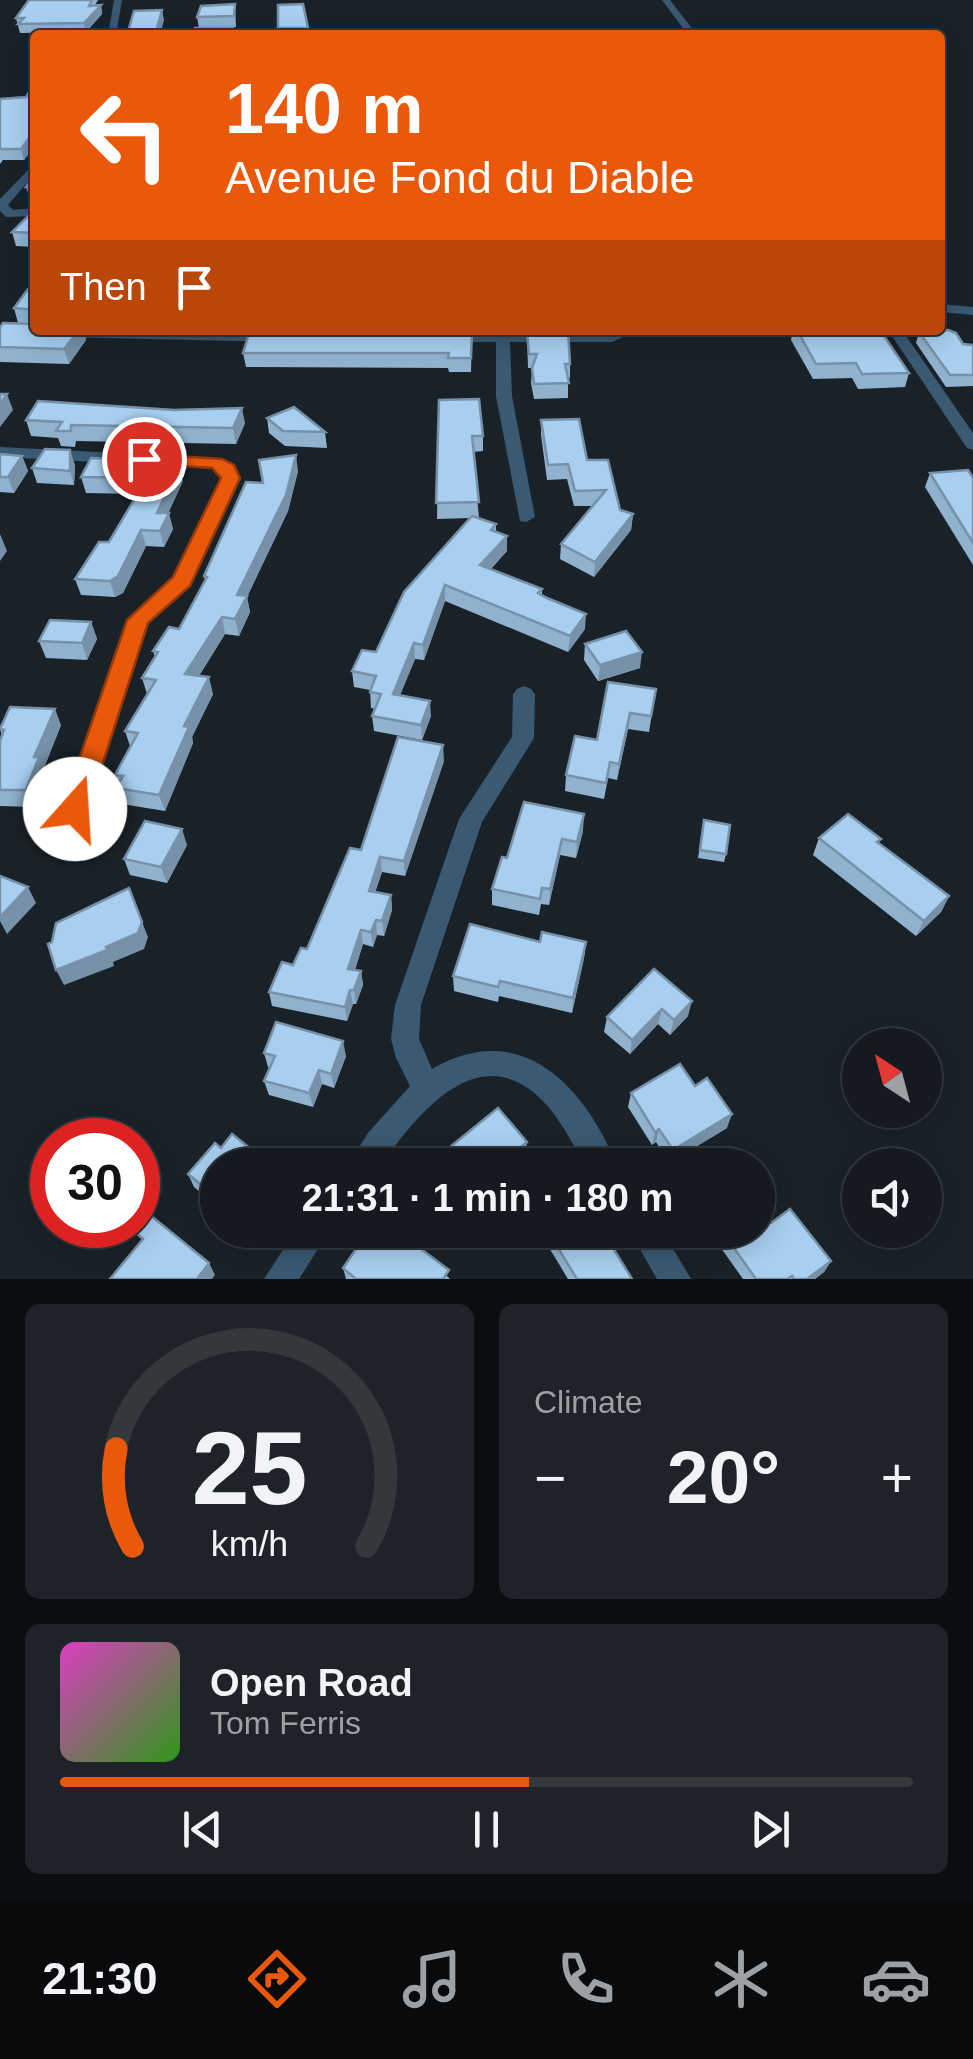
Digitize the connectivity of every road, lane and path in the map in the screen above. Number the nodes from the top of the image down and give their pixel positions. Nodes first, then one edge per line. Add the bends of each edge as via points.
1 (118, 0) edge
2 (666, 0) edge
3 (113, 30) edge
4 (689, 30) edge
5 (30, 170) edge
6 (5, 193) edge
7 (30, 213) edge
8 (5, 219) edge
9 (945, 308) edge
10 (973, 310) edge
11 (183, 335) edge
12 (620, 335) edge
13 (898, 335) edge
14 (281, 338) edge
15 (429, 338) edge
16 (503, 338) junction
17 (973, 445) edge
18 (0, 452) edge
19 (526, 517) dead end
20 (524, 694) dead end
21 (62, 846) dead end
22 (426, 1086) junction
23 (377, 1148) edge
24 (591, 1148) edge
25 (302, 1248) edge
26 (655, 1248) edge
27 (280, 1279) edge
28 (675, 1279) edge

1 - 3 street
2 - 4 street
5 - 6 street
6 - 8 street
7 - 8 street
9 - 10 street
11 - 14 street
12 - 16 street
13 - 17 street
15 - 16 street
16 - 19 street via 504,396
18 - 21 street via 216,463 230,478 182,581 138,620
20 - 22 street via 522,738 471,819 408,1005 404,1039
22 - 23 street
22 - 24 street via 465,1066 506,1063 541,1080
25 - 27 street
26 - 28 street

